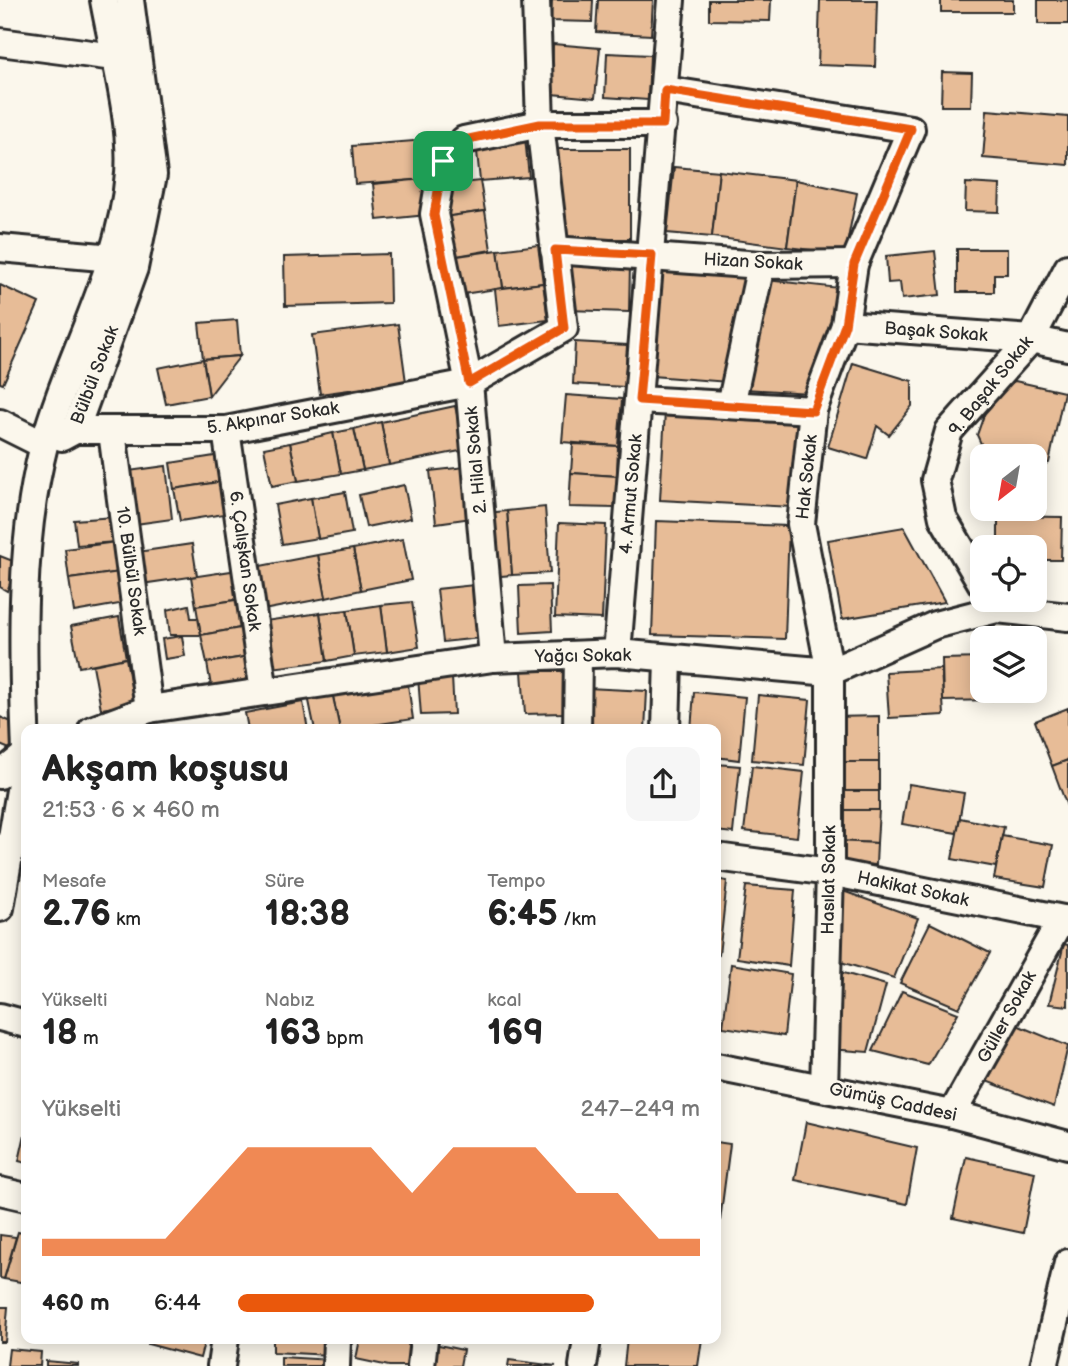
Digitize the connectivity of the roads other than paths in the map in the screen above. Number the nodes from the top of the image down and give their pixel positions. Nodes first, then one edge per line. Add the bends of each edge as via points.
1 (104, 0) edge
2 (130, 0) edge
3 (536, 0) edge
4 (671, 0) edge
5 (0, 42) edge
6 (125, 54) junction
7 (665, 90) junction
8 (540, 124) junction
9 (663, 124) junction
10 (0, 248) edge
11 (555, 250) junction
12 (652, 255) junction
13 (113, 258) junction
14 (854, 264) junction
15 (761, 265) junction
16 (1068, 268) edge
17 (845, 325) junction
18 (1031, 339) junction
19 (1068, 347) edge
20 (469, 383) junction
21 (639, 400) junction
22 (731, 405) junction
23 (813, 411) junction
24 (0, 423) edge
25 (75, 430) junction
26 (226, 430) junction
27 (112, 432) junction
28 (44, 445) junction
29 (970, 564) edge
30 (973, 612) edge
31 (1037, 612) edge
32 (1068, 617) edge
33 (617, 653) junction
34 (578, 655) junction
35 (493, 658) junction
36 (668, 658) junction
37 (830, 672) junction
38 (12, 673) edge
39 (264, 692) junction
40 (149, 709) junction
41 (21, 724) edge
42 (108, 724) edge
43 (577, 724) edge
44 (666, 724) edge
45 (21, 757) edge
46 (0, 775) edge
47 (21, 815) edge
48 (721, 858) edge
49 (830, 872) junction
50 (16, 877) edge
51 (0, 908) edge
52 (1065, 920) edge
53 (0, 1017) edge
54 (21, 1023) edge
55 (721, 1068) edge
56 (824, 1088) junction
57 (952, 1114) junction
58 (1068, 1145) edge
59 (0, 1191) edge
60 (21, 1196) edge
61 (1068, 1263) edge
62 (224, 1344) edge
63 (337, 1344) edge
64 (424, 1344) edge
65 (586, 1344) edge
66 (221, 1366) edge
67 (336, 1366) edge
68 (421, 1366) edge
69 (583, 1366) edge
70 (1044, 1366) edge

1 - 6 street, Bülbül Sokak
2 - 6 street, Bülbül Sokak
3 - 8 street
4 - 7 street, 4. Armut Sokak
5 - 6 street
6 - 13 street, Bülbül Sokak via 129,172
6 - 25 street, Bülbül Sokak via 153,175 134,268
7 - 9 street, 4. Armut Sokak
7 - 14 street, Hak Sokak via 911,129
8 - 9 street, 2. Hilal Sokak
8 - 11 street
8 - 20 street, 2. Hilal Sokak via 464,140 443,161 434,215
9 - 12 street, 4. Armut Sokak
10 - 13 street
11 - 12 street, Hizan Sokak
11 - 20 street, 5. Akpınar Sokak via 564,328
12 - 15 street, Hizan Sokak
12 - 21 street, 4. Armut Sokak
13 - 28 street, Bülbül Sokak
14 - 15 street, Hizan Sokak
14 - 17 street, Hak Sokak
15 - 22 street
16 - 18 street, 9. Başak Sokak
17 - 18 street, Başak Sokak
17 - 23 street, Hak Sokak
18 - 19 street, Başak Sokak
18 - 29 street, 9. Başak Sokak via 949,431 935,480 943,519
20 - 26 street, 5. Akpınar Sokak
20 - 35 street, 2. Hilal Sokak
21 - 22 street
21 - 33 street, 4. Armut Sokak
22 - 23 street
23 - 37 street, Hak Sokak via 801,524
24 - 28 street
25 - 27 street, 5. Akpınar Sokak
25 - 28 street, Bülbül Sokak
26 - 27 street, 5. Akpınar Sokak
26 - 39 street, 6. Çalışkan Sokak
27 - 40 street, 10. Bülbül Sokak
28 - 38 street
30 - 37 street, Yağcı Sokak
31 - 32 street, Yağcı Sokak
33 - 34 street, Yağcı Sokak
33 - 36 street, Yağcı Sokak
34 - 35 street, Yağcı Sokak
34 - 43 street
35 - 39 street, Yağcı Sokak
36 - 37 street, Yağcı Sokak
36 - 44 street
37 - 49 street, Hasılat Sokak
38 - 41 street
39 - 40 street, Yağcı Sokak
40 - 42 street, Yağcı Sokak
45 - 46 street
47 - 50 street
48 - 49 street, Hakikat Sokak
49 - 52 street, Hakikat Sokak
49 - 56 street, Hasılat Sokak
50 - 51 street
52 - 57 street, Güller Sokak
53 - 54 street
55 - 56 street, Gümüş Caddesi
56 - 57 street, Gümüş Caddesi
57 - 58 street, Gümüş Caddesi
59 - 60 street
61 - 70 street
62 - 66 street
63 - 67 street
64 - 68 street
65 - 69 street

